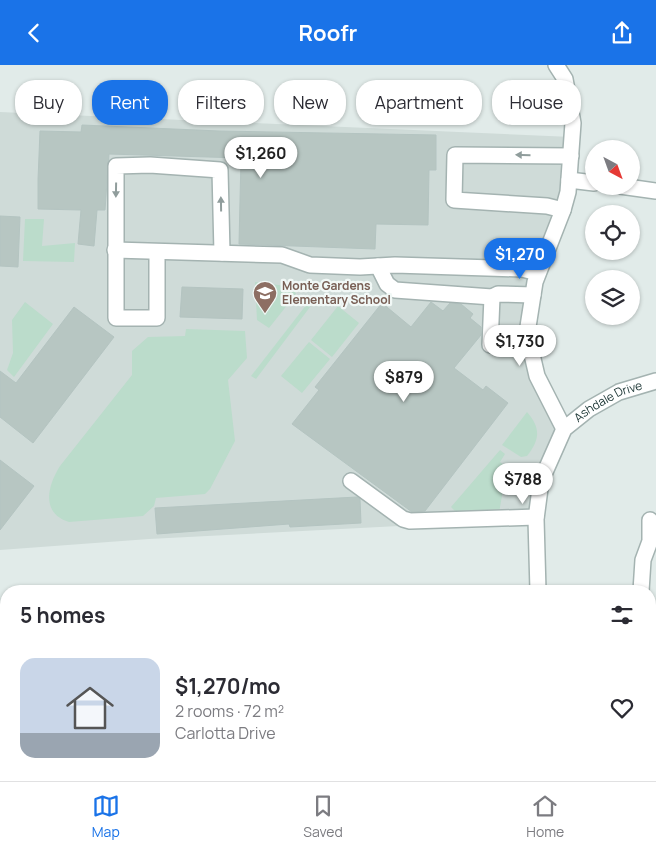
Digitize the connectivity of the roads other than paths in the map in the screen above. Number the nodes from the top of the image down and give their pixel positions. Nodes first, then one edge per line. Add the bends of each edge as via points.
1 (556, 65) edge
2 (571, 156) junction
3 (569, 180) junction
4 (585, 182) edge
5 (640, 189) edge
6 (656, 191) edge
7 (563, 210) junction
8 (115, 250) junction
9 (157, 252) junction
10 (222, 253) junction
11 (378, 265) junction
12 (538, 273) junction
13 (533, 295) junction
14 (492, 297) junction
15 (490, 345) dead end
16 (656, 381) edge
17 (564, 429) junction
18 (351, 481) dead end
19 (536, 517) junction
20 (650, 520) dead end
21 (653, 541) edge
22 (538, 585) edge
23 (641, 585) edge

1 - 2 street via 564,79 573,123
2 - 3 street
2 -> 7 street via 455,155 454,200 547,206
3 - 4 street
3 - 7 street
5 - 6 street
7 - 12 street
8 - 9 street
8 - 9 street via 116,318 157,318
10 -> 8 street via 220,171 150,165 116,165
9 - 10 street
10 - 11 street via 282,255 310,265
11 - 12 street via 522,269
11 - 14 street via 387,284 394,290
12 - 13 street
13 - 14 street via 498,294
13 - 17 street via 527,333 537,376
14 - 15 street
16 - 17 street, Ashdale Drive via 619,392 589,409
17 - 19 street via 541,481
18 - 19 street via 410,521
19 - 22 street
20 - 21 street
21 - 23 street via 643,560

